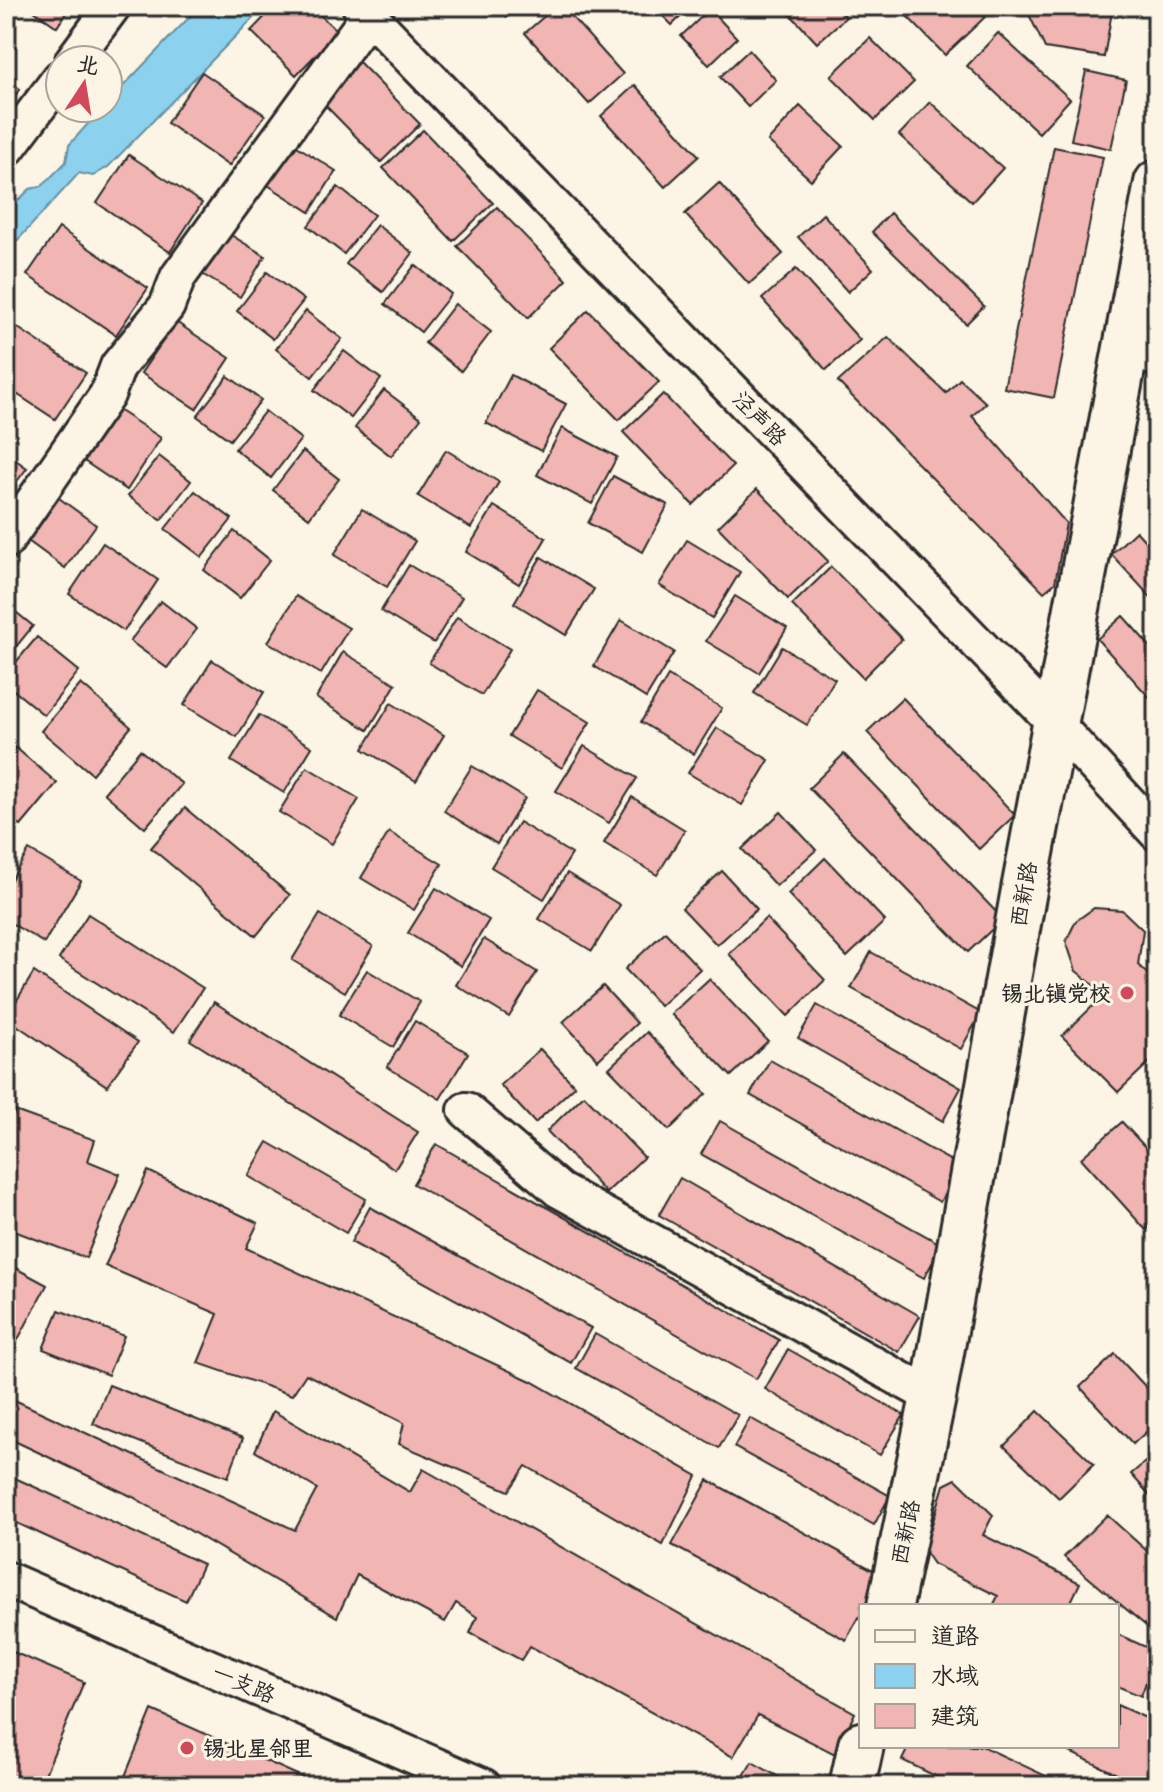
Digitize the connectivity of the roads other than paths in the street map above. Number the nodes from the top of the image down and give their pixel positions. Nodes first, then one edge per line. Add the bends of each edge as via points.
1 (113, 6) edge
2 (365, 11) edge
3 (85, 44) edge
4 (44, 99) edge
5 (6, 150) edge
6 (1157, 183) edge
7 (1142, 353) edge
8 (6, 541) edge
9 (1055, 723) junction
10 (1157, 833) edge
11 (466, 1110) dead end
12 (933, 1397) junction
13 (6, 1579) edge
14 (890, 1604) edge
15 (860, 1748) edge
16 (483, 1786) edge
17 (852, 1786) edge

1 - 3 street
2 - 8 street via 178,277 167,306 118,366 107,395
2 - 9 street, 泾声路
4 - 5 street
6 - 7 main road, 西新路
7 - 9 main road, 西新路
9 - 10 street, 泾声路
9 - 12 main road, 西新路
11 - 12 street via 559,1190
12 - 14 main road, 西新路
13 - 16 street, 一支路
15 - 17 main road

